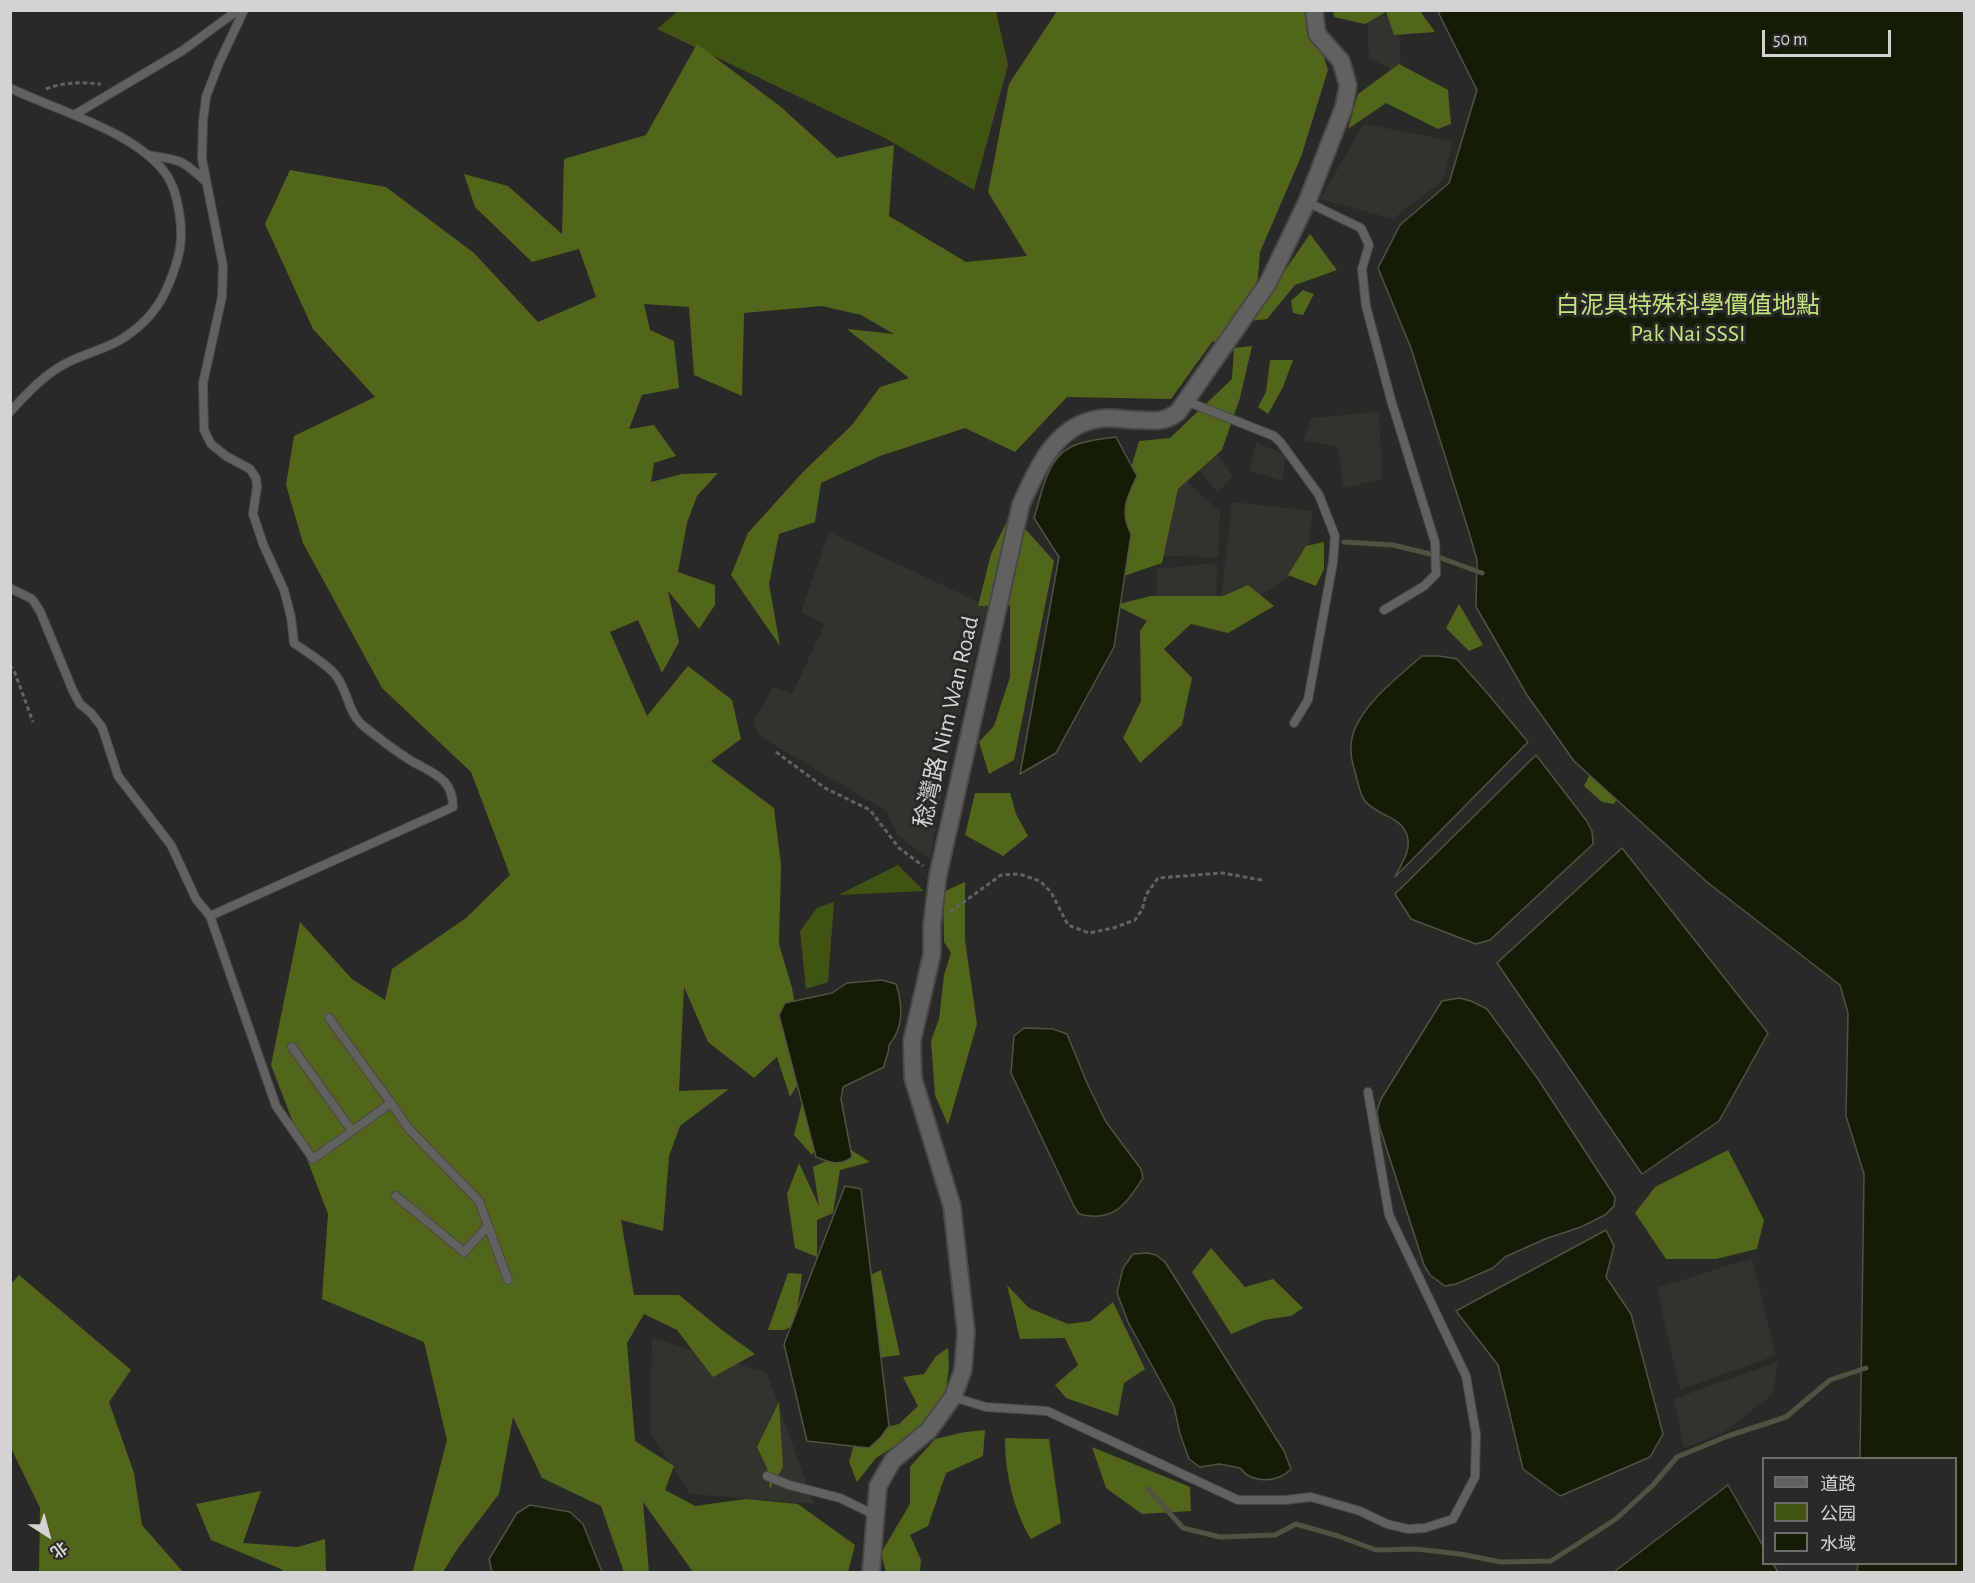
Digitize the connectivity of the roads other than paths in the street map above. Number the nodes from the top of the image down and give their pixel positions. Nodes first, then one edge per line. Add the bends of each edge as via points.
1 (238, 10) edge
2 (244, 10) edge
3 (1314, 10) edge
4 (10, 88) edge
5 (74, 115) junction
6 (148, 155) junction
7 (206, 182) junction
8 (1306, 202) junction
9 (1186, 401) junction
10 (10, 412) edge
11 (10, 588) edge
12 (1384, 610) dead end
13 (1294, 723) dead end
14 (210, 916) junction
15 (329, 1018) dead end
16 (292, 1047) dead end
17 (1368, 1092) dead end
18 (391, 1103) junction
19 (352, 1131) junction
20 (396, 1196) dead end
21 (488, 1226) junction
22 (508, 1280) dead end
23 (953, 1396) junction
24 (767, 1476) dead end
25 (875, 1515) junction
26 (871, 1572) edge

1 - 5 lane via 182,51
2 - 7 lane via 206,97 202,159
3 - 8 street, 稔灣路 Nim Wan Road via 1317,33 1341,61 1348,85 1344,106
4 - 5 lane
5 - 6 lane via 99,124
6 - 7 lane via 187,163
6 - 10 lane via 167,176 176,195 181,222 180,252 160,303 126,337 62,365
7 - 14 lane via 223,266 222,297 203,383 204,430 211,444 250,469 256,478 254,514 284,590 294,643 335,674 359,723 410,761 432,770 453,795 453,807
8 - 9 street, 稔灣路 Nim Wan Road via 1268,283
8 - 12 lane via 1361,228 1369,245 1362,269 1366,306 1435,542 1436,574 1424,586
9 - 13 lane via 1274,436 1319,495 1335,536 1308,700
9 - 23 street, 稔灣路 Nim Wan Road via 1170,419 1106,418 1080,423 1054,443 1021,504 938,875 932,954 912,1041 913,1078 952,1206 966,1332 963,1370
11 - 14 lane via 32,599 40,611 80,704 102,727 118,776 171,845 196,899
14 - 19 lane via 276,1106 314,1159
15 - 18 lane
16 - 19 lane
17 - 23 lane via 1389,1215 1466,1376 1476,1434 1475,1477 1453,1519 1408,1529 1311,1497 1238,1500 1047,1411 986,1407
18 - 19 lane
18 - 21 lane via 409,1129 478,1201
20 - 21 lane via 464,1252
21 - 22 lane
23 - 25 street, 稔灣路 Nim Wan Road via 929,1430 893,1460 878,1486
24 - 25 lane via 840,1498
25 - 26 street, 稔灣路 Nim Wan Road

